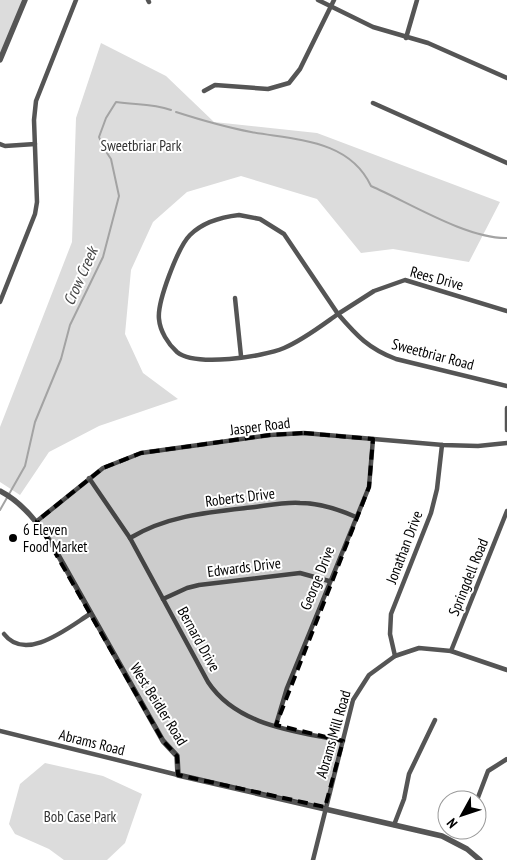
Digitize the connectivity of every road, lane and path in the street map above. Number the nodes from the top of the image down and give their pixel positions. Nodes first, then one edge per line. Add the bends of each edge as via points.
1 (26, 0) edge
2 (76, 0) edge
3 (318, 0) edge
4 (334, 0) edge
5 (417, 0) edge
6 (331, 6) junction
7 (406, 38) junction
8 (0, 60) edge
9 (507, 78) edge
10 (204, 91) dead end
11 (373, 103) dead end
12 (0, 144) edge
13 (35, 144) junction
14 (507, 163) edge
15 (234, 298) dead end
16 (0, 302) edge
17 (507, 311) edge
18 (338, 314) junction
19 (242, 356) junction
20 (507, 386) edge
21 (507, 408) edge
22 (507, 430) edge
23 (373, 439) junction
24 (507, 443) edge
25 (442, 445) junction
26 (90, 478) junction
27 (2, 492) edge
28 (507, 511) edge
29 (356, 517) junction
30 (37, 522) junction
31 (130, 538) junction
32 (329, 581) junction
33 (163, 599) junction
34 (90, 614) junction
35 (4, 634) dead end
36 (451, 651) junction
37 (395, 656) junction
38 (507, 670) edge
39 (435, 720) dead end
40 (276, 725) junction
41 (0, 731) edge
42 (343, 741) junction
43 (507, 759) edge
44 (178, 775) junction
45 (481, 790) edge
46 (325, 808) junction
47 (394, 825) junction
48 (313, 860) edge
49 (480, 860) edge

1 - 8 street
2 - 13 street via 37,95
3 - 6 street
4 - 6 street
5 - 7 street
6 - 7 street
6 - 10 street via 300,69 289,82 274,89 215,85
7 - 9 street via 434,46
11 - 14 street
12 - 13 street
13 - 16 street via 37,202 34,218
15 - 19 street
17 - 18 street, Rees Drive via 405,280 379,288
18 - 19 street via 286,347
18 - 19 street via 300,255 284,234 272,225 239,215 203,224 183,243 175,260 159,309 159,319 169,344 191,359
18 - 20 street, Sweetbriar Road via 366,345 382,354
21 - 22 street
23 - 25 street, Jasper Road
23 - 26 street, Jasper Road via 304,433 270,435 141,453 116,461
23 - 29 street, George Drive via 368,487
24 - 25 street, Jasper Road
25 - 37 street, Jonathan Drive via 433,508 392,614 390,634
26 - 30 street, Jasper Road
26 - 31 street, Bernard Drive
27 - 30 street, West Beidler Road
28 - 36 street, Springdell Road
29 - 31 street, Roberts Drive via 333,507 300,502 176,518 149,527
29 - 32 street, George Drive
30 - 34 street, West Beidler Road
31 - 33 street, Bernard Drive
32 - 33 street, Edwards Drive via 315,575 296,573 199,585
32 - 40 street, George Drive
33 - 40 street, Bernard Drive via 216,692 242,714
34 - 35 street via 36,644 8,640
34 - 44 street, West Beidler Road via 164,741 177,756
36 - 37 street, Abrams Mill Road via 418,648
36 - 38 street, Abrams Mill Road
37 - 42 street, Abrams Mill Road via 370,674 358,689
39 - 47 street via 409,774 404,800
40 - 42 street, Bernard Drive
41 - 44 street, Abrams Road
42 - 46 street, Abrams Mill Road
43 - 45 street via 488,771
44 - 46 street
46 - 47 street
46 - 48 street, Abrams Mill Road
47 - 49 street via 442,836

